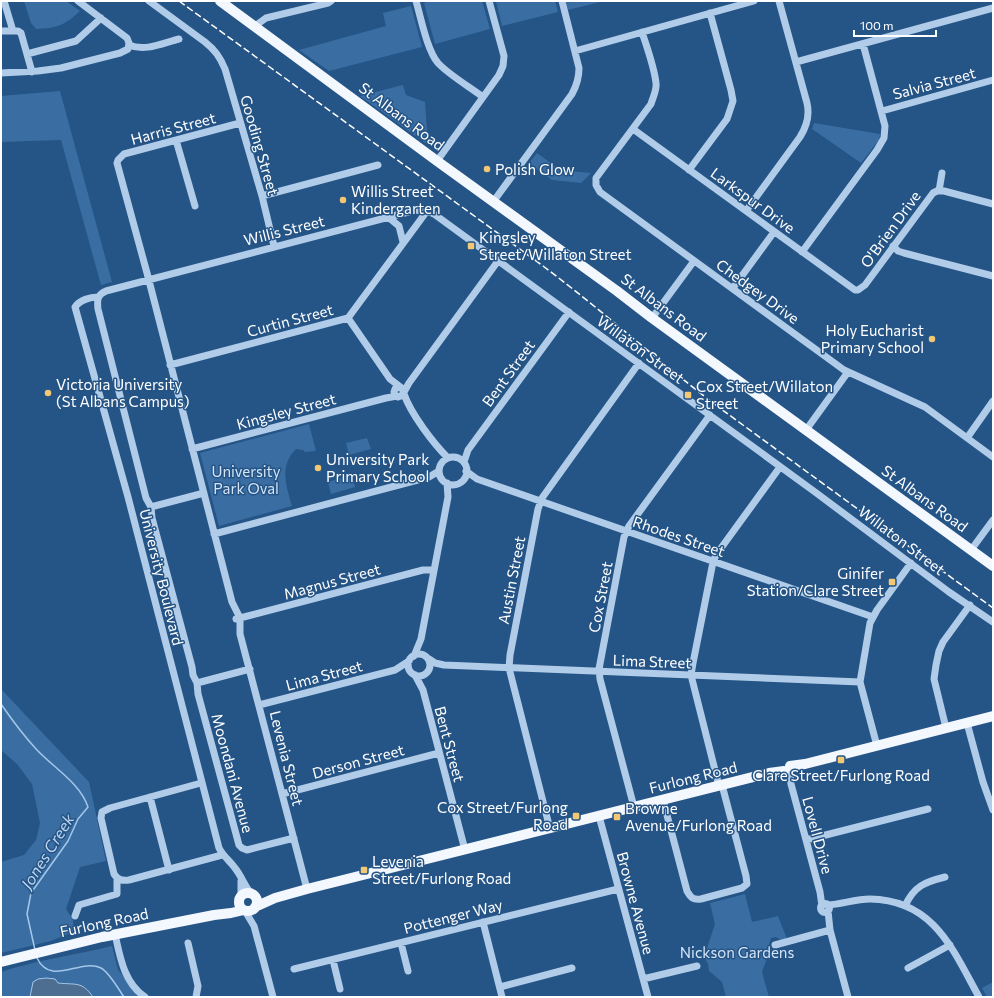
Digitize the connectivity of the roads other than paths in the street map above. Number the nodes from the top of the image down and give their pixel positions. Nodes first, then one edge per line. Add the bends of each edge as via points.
1 (4, 1) edge
2 (78, 1) edge
3 (149, 1) edge
4 (220, 1) edge
5 (331, 1) edge
6 (416, 1) edge
7 (489, 1) edge
8 (562, 1) edge
9 (754, 1) edge
10 (779, 1) edge
11 (993, 8) edge
12 (710, 13) junction
13 (101, 18) junction
14 (255, 26) junction
15 (1, 31) edge
16 (13, 31) junction
17 (642, 32) junction
18 (179, 39) dead end
19 (863, 44) junction
20 (129, 45) junction
21 (575, 50) junction
22 (27, 54) junction
23 (796, 62) junction
24 (32, 72) junction
25 (1, 73) edge
26 (993, 81) edge
27 (483, 97) junction
28 (882, 111) junction
29 (240, 123) junction
30 (633, 129) junction
31 (176, 140) junction
32 (437, 161) junction
33 (378, 165) dead end
34 (689, 170) junction
35 (942, 174) dead end
36 (939, 191) junction
37 (262, 196) junction
38 (493, 202) junction
39 (993, 204) edge
40 (194, 206) dead end
41 (427, 211) junction
42 (746, 211) junction
43 (388, 217) junction
44 (774, 232) junction
45 (404, 242) junction
46 (274, 246) junction
47 (893, 246) junction
48 (802, 252) junction
49 (498, 261) junction
50 (694, 261) junction
51 (993, 276) edge
52 (148, 279) junction
53 (733, 288) junction
54 (858, 290) joint
55 (98, 297) junction
56 (569, 312) junction
57 (348, 318) junction
58 (652, 318) junction
59 (639, 363) junction
60 (170, 365) junction
61 (848, 372) junction
62 (399, 392) junction
63 (993, 401) edge
64 (710, 415) junction
65 (806, 430) junction
66 (967, 438) junction
67 (192, 449) junction
68 (993, 457) edge
69 (445, 460) junction
70 (461, 460) junction
71 (780, 467) junction
72 (466, 471) junction
73 (440, 474) junction
74 (463, 479) junction
75 (477, 479) junction
76 (447, 483) junction
77 (455, 484) junction
78 (204, 493) junction
79 (448, 497) junction
80 (540, 501) junction
81 (153, 506) junction
82 (993, 520) edge
83 (626, 531) junction
84 (214, 534) junction
85 (971, 550) junction
86 (713, 562) junction
87 (911, 563) junction
88 (993, 566) edge
89 (434, 570) junction
90 (970, 605) junction
91 (873, 617) junction
92 (238, 619) junction
93 (993, 622) edge
94 (421, 639) junction
95 (411, 658) junction
96 (427, 658) junction
97 (444, 665) junction
98 (509, 668) junction
99 (250, 669) junction
100 (395, 670) junction
101 (600, 672) junction
102 (427, 673) junction
103 (413, 674) junction
104 (691, 675) junction
105 (860, 682) junction
106 (199, 683) junction
107 (423, 690) junction
108 (259, 705) junction
109 (993, 716) edge
110 (967, 723) junction
111 (946, 728) junction
112 (877, 746) junction
113 (439, 753) junction
114 (787, 770) junction
115 (201, 783) junction
116 (720, 785) junction
117 (282, 794) junction
118 (150, 797) junction
119 (663, 800) junction
120 (634, 807) junction
121 (928, 808) dead end
122 (993, 810) edge
123 (599, 816) junction
124 (550, 829) junction
125 (294, 838) junction
126 (806, 840) junction
127 (465, 850) junction
128 (222, 855) junction
129 (169, 870) junction
130 (240, 874) junction
131 (945, 877) dead end
132 (117, 878) junction
133 (307, 889) junction
134 (618, 889) junction
135 (240, 899) junction
136 (251, 905) junction
137 (905, 906) junction
138 (826, 908) junction
139 (214, 915) junction
140 (75, 916) dead end
141 (483, 922) junction
142 (829, 927) junction
143 (115, 934) junction
144 (188, 943) dead end
145 (401, 943) junction
146 (950, 944) junction
147 (775, 945) dead end
148 (333, 960) junction
149 (1, 962) edge
150 (697, 966) dead end
151 (572, 968) dead end
152 (908, 968) dead end
153 (294, 969) dead end
154 (408, 971) dead end
155 (643, 979) junction
156 (500, 987) junction
157 (340, 990) dead end
158 (145, 997) edge
159 (196, 997) edge
160 (273, 997) edge
161 (502, 997) edge
162 (648, 997) edge
163 (848, 997) edge
164 (980, 997) edge

1 - 16 street
2 - 13 street
3 - 29 street, Gooding Street via 217,53 225,69
4 - 14 main road, St Albans Road
5 - 14 street via 266,18
6 - 27 street via 432,55 438,63
7 - 27 street via 504,61 501,71
8 - 21 street
9 - 12 street
10 - 23 street
11 - 19 street
12 - 17 street
12 - 34 street via 732,101 726,119
13 - 20 street via 127,38
13 - 22 street via 76,41
14 - 32 main road, St Albans Road
15 - 16 street
16 - 22 street via 21,33
17 - 21 street
17 - 30 street via 656,84 651,104
18 - 20 street via 144,48
19 - 23 street
19 - 28 street
20 - 24 street via 120,53 61,68
21 - 38 street via 579,78 572,94
22 - 24 street
23 - 42 street via 808,108 807,124
24 - 25 street
26 - 28 street, Salvia Street
27 - 32 street
28 - 48 street via 885,126 881,144
29 - 31 street, Harris Street
29 - 37 street, Gooding Street
30 - 34 street, Larkspur Drive
30 - 50 street, Chedgey Drive via 596,178 596,185 600,192
31 - 40 street
31 - 52 street, Harris Street via 124,154 117,164
32 - 38 main road, St Albans Road
33 - 37 street
34 - 42 street, Larkspur Drive
35 - 36 street
36 - 39 street, O'Brien Drive
36 - 47 street, O'Brien Drive via 931,195
37 - 46 street, Gooding Street
38 - 58 main road, St Albans Road
41 - 43 street, Willis Street via 416,210
41 - 45 street, Curtin Street
41 - 49 street, Willaton Street
42 - 44 street, Larkspur Drive
43 - 45 street via 399,226
43 - 46 street, Willis Street
44 - 48 street, Larkspur Drive
44 - 53 street
45 - 57 street, Curtin Street
46 - 52 street, Willis Street
47 - 51 street via 904,253
47 - 54 street, O'Brien Drive via 865,285
48 - 54 street, Larkspur Drive via 853,290
49 - 56 street, Willaton Street
49 - 62 street, Kingsley Street via 409,383
50 - 53 street, Chedgey Drive
50 - 58 street
52 - 55 street via 106,291
52 - 60 street, Levenia Street
53 - 61 street, Chedgey Drive
55 - 81 street, Moondani Avenue via 98,309 146,498
55 - 115 street, University Boulevard via 87,299 75,307 128,497
56 - 59 street, Willaton Street
56 - 70 street, Bent Street
57 - 60 street, Curtin Street
57 - 62 street
58 - 65 main road, St Albans Road
59 - 64 street, Willaton Street
59 - 80 street, Austin Street
60 - 67 street, Levenia Street
61 - 65 street
61 - 66 street, Chedgey Drive via 925,407
62 - 67 street, Kingsley Street via 386,398
62 - 69 street
63 - 66 street
64 - 71 street, Willaton Street
64 - 83 street, Cox Street
65 - 85 main road, St Albans Road
66 - 68 street, Chedgey Drive
67 - 78 street, Levenia Street
69 - 70 street
69 - 73 street
70 - 72 street
71 - 86 street
71 - 87 street, Willaton Street
72 - 74 street
72 - 75 street, Rhodes Street
73 - 76 street
73 - 84 street
74 - 75 street, Rhodes Street
74 - 77 street
75 - 80 street, Rhodes Street
76 - 77 street
76 - 79 street
77 - 79 street
78 - 81 street
78 - 84 street, Levenia Street
79 - 89 street
80 - 83 street, Rhodes Street
80 - 98 street, Austin Street
81 - 106 street, Moondani Avenue via 151,514 193,676
82 - 85 street
83 - 86 street, Rhodes Street
83 - 101 street, Cox Street
84 - 92 street, Levenia Street via 232,609
85 - 88 main road, St Albans Road
86 - 91 street, Rhodes Street
86 - 104 street
87 - 90 street, Willaton Street
87 - 91 street
89 - 92 street, Magnus Street via 423,570
89 - 94 street
90 - 93 street, Willaton Street
90 - 111 street via 943,642 936,665 934,679
91 - 105 street
92 - 99 street, Levenia Street via 237,628
94 - 95 street
94 - 96 street
95 - 96 street via 420,654
95 - 100 street, Lima Street
95 - 103 street via 409,667
96 - 97 street, Lima Street
96 - 102 street via 431,665
97 - 98 street, Lima Street
97 - 102 street, Lima Street
98 - 101 street, Lima Street
98 - 124 street, Austin Street
99 - 106 street
99 - 108 street, Levenia Street
100 - 103 street, Lima Street
100 - 108 street, Lima Street
101 - 104 street, Lima Street
101 - 120 street, Cox Street
102 - 103 street
102 - 107 street, Bent Street via 423,681
103 - 107 street, Bent Street
104 - 105 street, Lima Street
104 - 116 street
105 - 112 street
106 - 125 street, Moondani Avenue via 198,694 239,845 247,850
107 - 113 street, Bent Street
108 - 117 street, Levenia Street
109 - 110 main road, Furlong Road
110 - 111 main road, Furlong Road
110 - 122 street
111 - 112 main road, Furlong Road
112 - 114 main road, Furlong Road
113 - 117 street, Derson Street
113 - 127 street, Bent Street
114 - 116 main road, Furlong Road
114 - 126 street, Lovell Drive
115 - 118 street
115 - 128 street, University Boulevard
116 - 119 main road, Furlong Road
116 - 119 street via 747,884 742,888 701,899 692,898 687,891
117 - 125 street, Levenia Street
118 - 129 street
118 - 132 street via 102,812 101,818
119 - 120 main road, Furlong Road
120 - 123 main road, Furlong Road
121 - 126 street
123 - 124 main road, Furlong Road
123 - 134 street, Browne Avenue
124 - 127 main road, Furlong Road
125 - 133 street, Levenia Street
126 - 138 street, Lovell Drive
127 - 133 main road, Furlong Road
128 - 129 street
128 - 130 street, University Boulevard
129 - 132 street via 123,881
130 - 135 street
130 - 136 street, University Boulevard
131 - 137 street via 929,881 916,889
132 - 140 street via 117,894 79,905
133 - 136 main road, Furlong Road
134 - 141 street, Pottenger Way
134 - 155 street, Browne Avenue
135 - 136 main road via 240,906
135 - 136 main road via 248,894
135 - 139 main road, Furlong Road
136 - 139 main road, Furlong Road via 231,913
136 - 160 street
137 - 138 street via 880,900 857,901
137 - 146 street via 934,924
138 - 142 street, Lovell Drive
139 - 143 main road, Furlong Road
141 - 145 street, Pottenger Way
141 - 156 street
142 - 147 street
142 - 163 street, Lovell Drive
143 - 149 main road, Furlong Road
143 - 158 street via 125,972
144 - 159 street via 198,986
145 - 148 street, Pottenger Way
145 - 154 street
146 - 152 street
146 - 164 street
148 - 153 street, Pottenger Way
148 - 157 street
150 - 155 street
151 - 156 street
155 - 162 street, Browne Avenue
156 - 161 street

